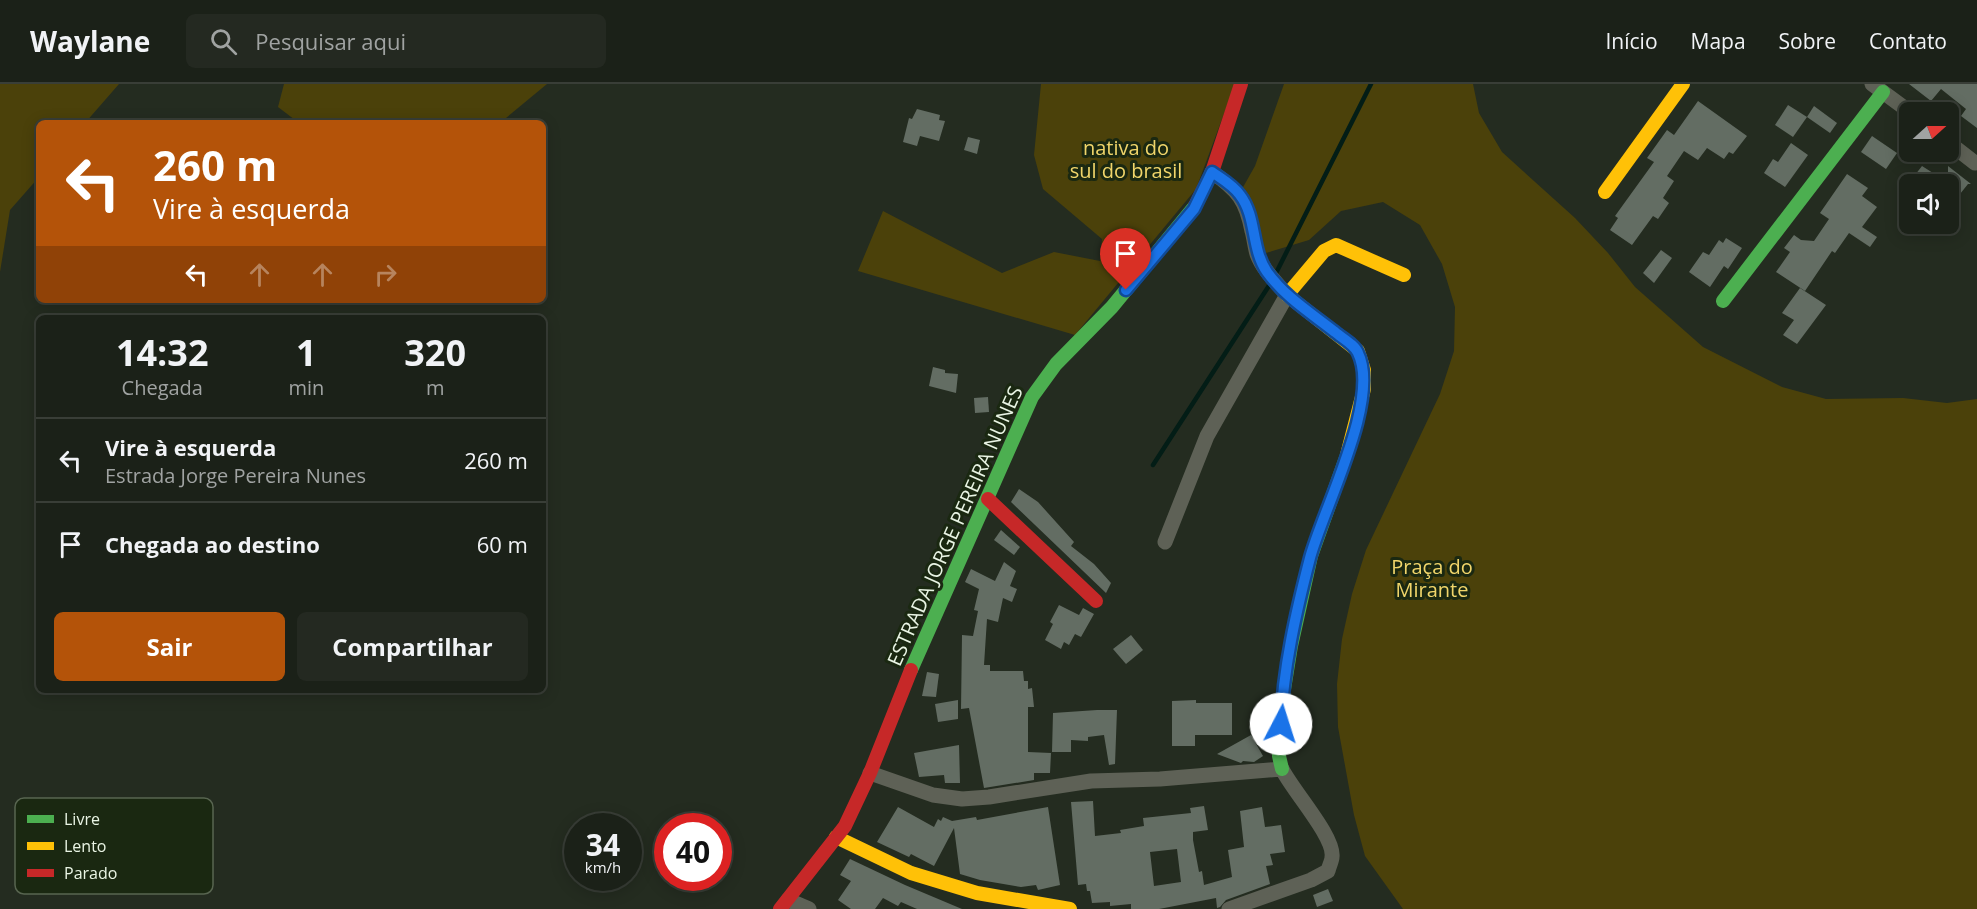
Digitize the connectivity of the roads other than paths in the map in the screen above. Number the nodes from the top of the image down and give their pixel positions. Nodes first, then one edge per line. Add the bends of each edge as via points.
1 (1241, 84) edge
2 (1683, 84) edge
3 (1877, 88) edge
4 (1899, 104) edge
5 (1959, 151) edge
6 (1975, 163) dead end
7 (1212, 172) junction
8 (1605, 192) dead end
9 (1404, 275) dead end
10 (1287, 295) junction
11 (1724, 301) dead end
12 (988, 499) junction
13 (1165, 542) dead end
14 (1096, 601) dead end
15 (1282, 769) junction
16 (870, 773) junction
17 (836, 837) junction
18 (784, 905) edge
19 (809, 909) edge
20 (1070, 909) edge
21 (1229, 909) edge

1 - 7 street, ESTRADA JORGE PEREIRA NUNES
2 - 8 street
3 - 4 street
3 - 11 street
5 - 6 street
7 - 10 street via 1241,196 1248,210 1257,254
7 - 12 street, ESTRADA JORGE PEREIRA NUNES via 1194,209 1112,307 1056,364 1032,397
9 - 10 street via 1336,245 1324,251
10 - 13 street via 1207,436
10 - 15 street via 1358,351 1364,389 1347,456 1311,556 1291,646 1281,708
12 - 14 street
12 - 16 street, ESTRADA JORGE PEREIRA NUNES via 921,644
15 - 16 street via 1090,781 962,799 933,795
15 - 21 street via 1328,837 1333,856 1328,871
16 - 17 street, ESTRADA JORGE PEREIRA NUNES
17 - 18 street, ESTRADA JORGE PEREIRA NUNES
17 - 20 street via 911,873 977,893
18 - 19 street

